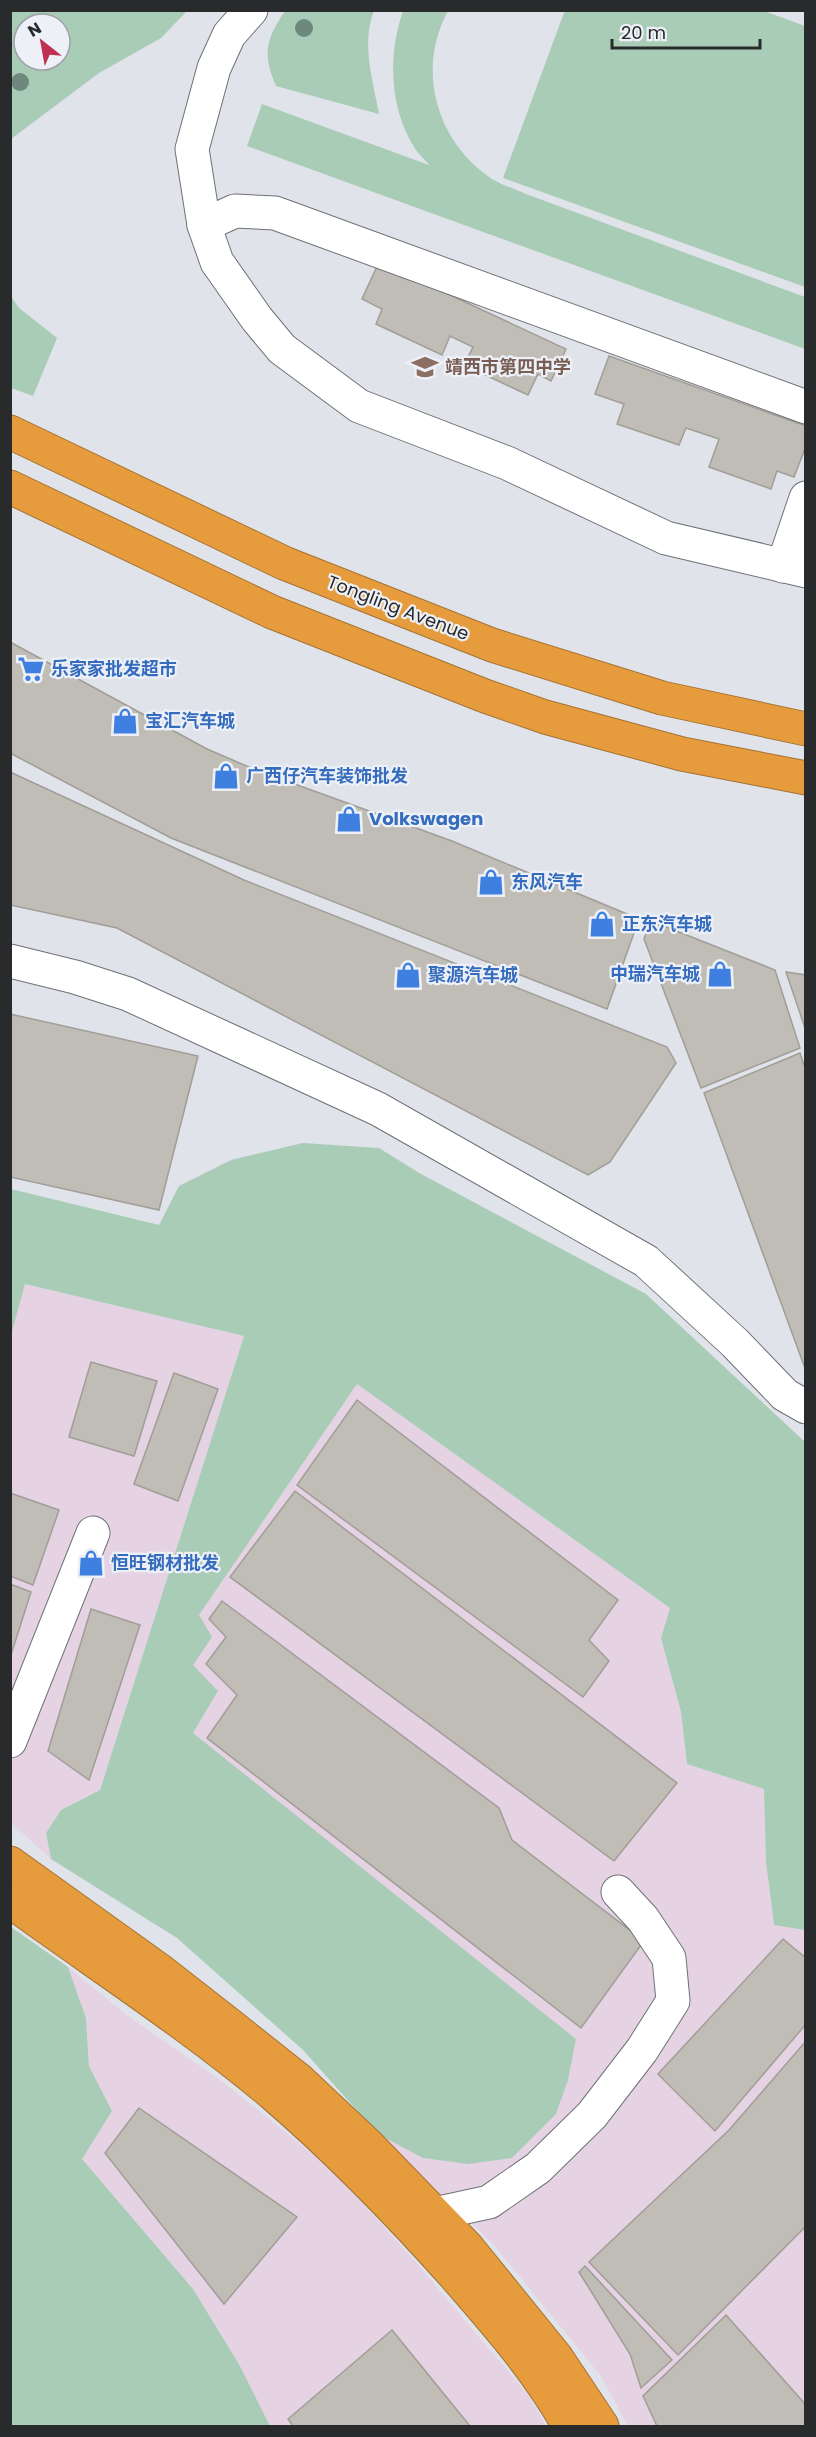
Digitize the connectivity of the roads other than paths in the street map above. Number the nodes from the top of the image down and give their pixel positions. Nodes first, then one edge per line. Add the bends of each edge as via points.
1 (251, 10) edge
2 (204, 225) junction
3 (806, 407) edge
4 (10, 432) edge
5 (10, 487) edge
6 (806, 498) edge
7 (794, 568) edge
8 (806, 729) edge
9 (806, 778) edge
10 (10, 961) edge
11 (806, 1407) edge
12 (93, 1533) dead end
13 (10, 1741) edge
14 (10, 1863) edge
15 (618, 1892) dead end
16 (10, 1901) edge
17 (434, 2214) junction
18 (569, 2427) edge
19 (602, 2427) edge

1 - 2 lane via 229,35 214,68 192,149
2 - 3 lane via 235,211 275,213
2 - 7 lane via 217,262 282,349 359,406 507,463 666,538
4 - 8 highway, Tongling Avenue via 284,562 492,645 662,698
5 - 9 highway via 272,612 485,696 545,717 682,754
6 - 7 lane
10 - 11 lane via 128,994 378,1109 646,1261 785,1395
12 - 13 lane
14 - 17 highway via 162,1972 299,2080
15 - 17 lane via 643,1919 669,1958 673,2001 642,2050 592,2115 538,2168 489,2202
16 - 18 highway via 274,2095 334,2151 414,2230 484,2310 531,2366
17 - 19 highway via 467,2247 556,2357

